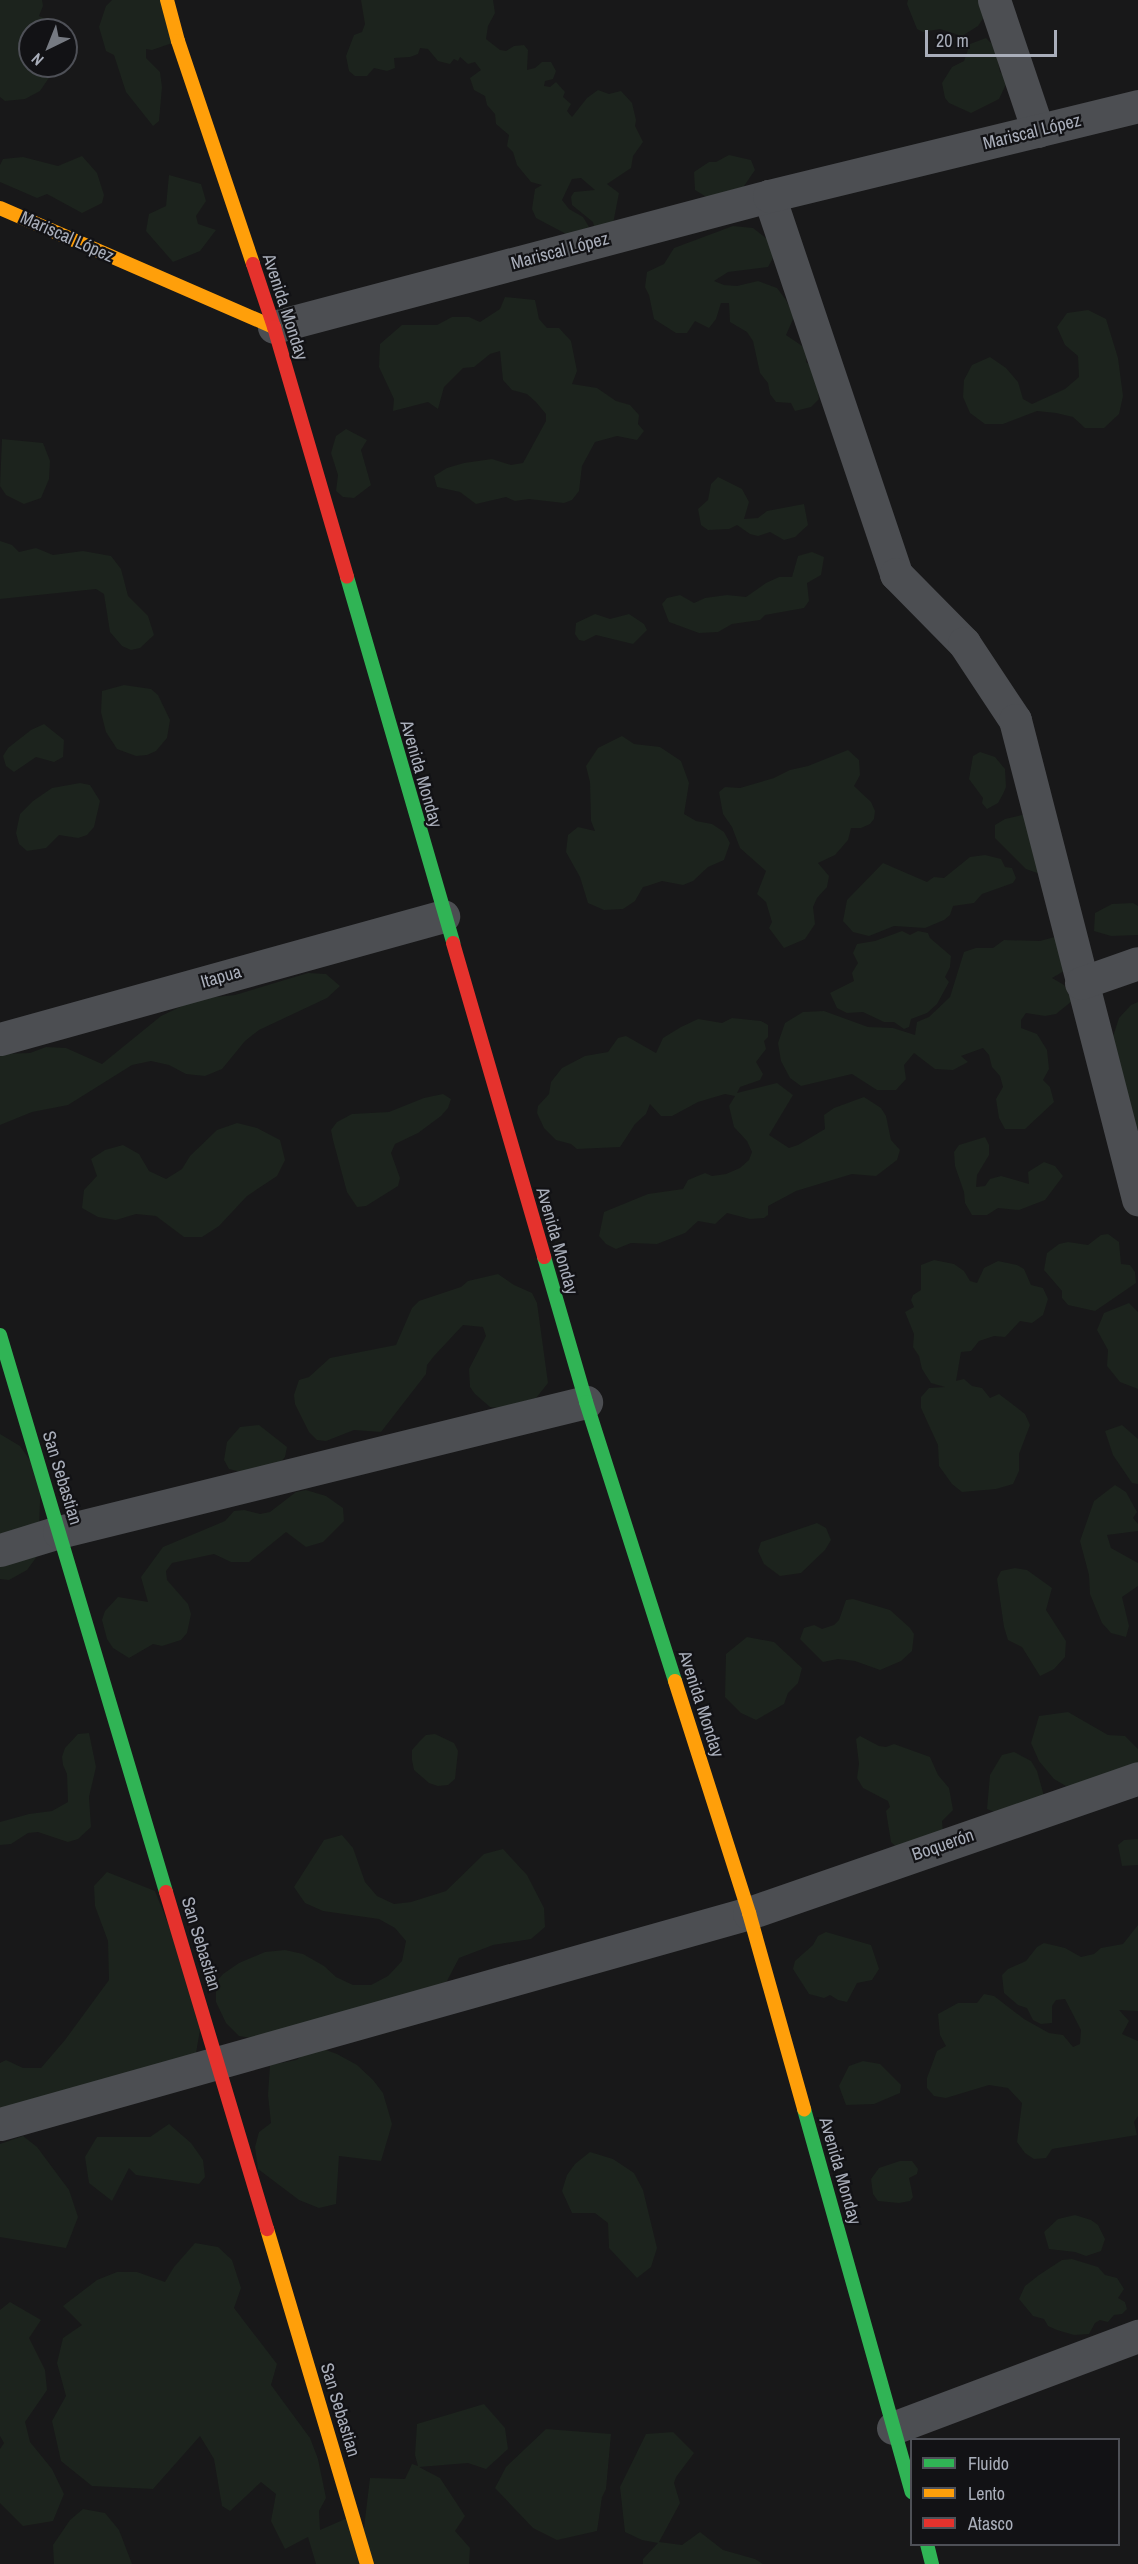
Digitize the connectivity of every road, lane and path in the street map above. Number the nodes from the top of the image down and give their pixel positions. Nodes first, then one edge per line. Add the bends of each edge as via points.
1 (167, 0) edge
2 (994, 0) edge
3 (1138, 106) edge
4 (1038, 131) junction
5 (769, 196) junction
6 (0, 208) edge
7 (274, 327) junction
8 (443, 916) junction
9 (1138, 963) edge
10 (1081, 983) junction
11 (0, 1039) edge
12 (1138, 1198) edge
13 (0, 1335) edge
14 (586, 1402) junction
15 (59, 1532) junction
16 (0, 1550) edge
17 (1138, 1778) edge
18 (749, 1913) junction
19 (217, 2062) junction
20 (0, 2124) edge
21 (1138, 2336) edge
22 (893, 2428) junction
23 (910, 2485) edge
24 (928, 2546) edge
25 (367, 2564) edge
26 (932, 2564) edge

1 - 7 main road, Avenida Monday
2 - 4 street
3 - 4 street, Mariscal López
4 - 5 street, Mariscal López
5 - 7 street, Mariscal López
5 - 10 street via 897,574 964,643 1015,720
6 - 7 main road, Mariscal López
7 - 8 main road, Avenida Monday
8 - 11 street, Itapua
8 - 14 main road, Avenida Monday
9 - 10 street
10 - 12 street
13 - 15 main road, San Sebastian
14 - 15 street
14 - 18 main road, Avenida Monday
15 - 16 street
15 - 19 main road, San Sebastian
17 - 18 street, Boquerón
18 - 19 street, Boquerón
18 - 22 main road, Avenida Monday
19 - 20 street, Boquerón
19 - 25 main road, San Sebastian
21 - 22 street
22 - 23 main road, Avenida Monday
24 - 26 main road

